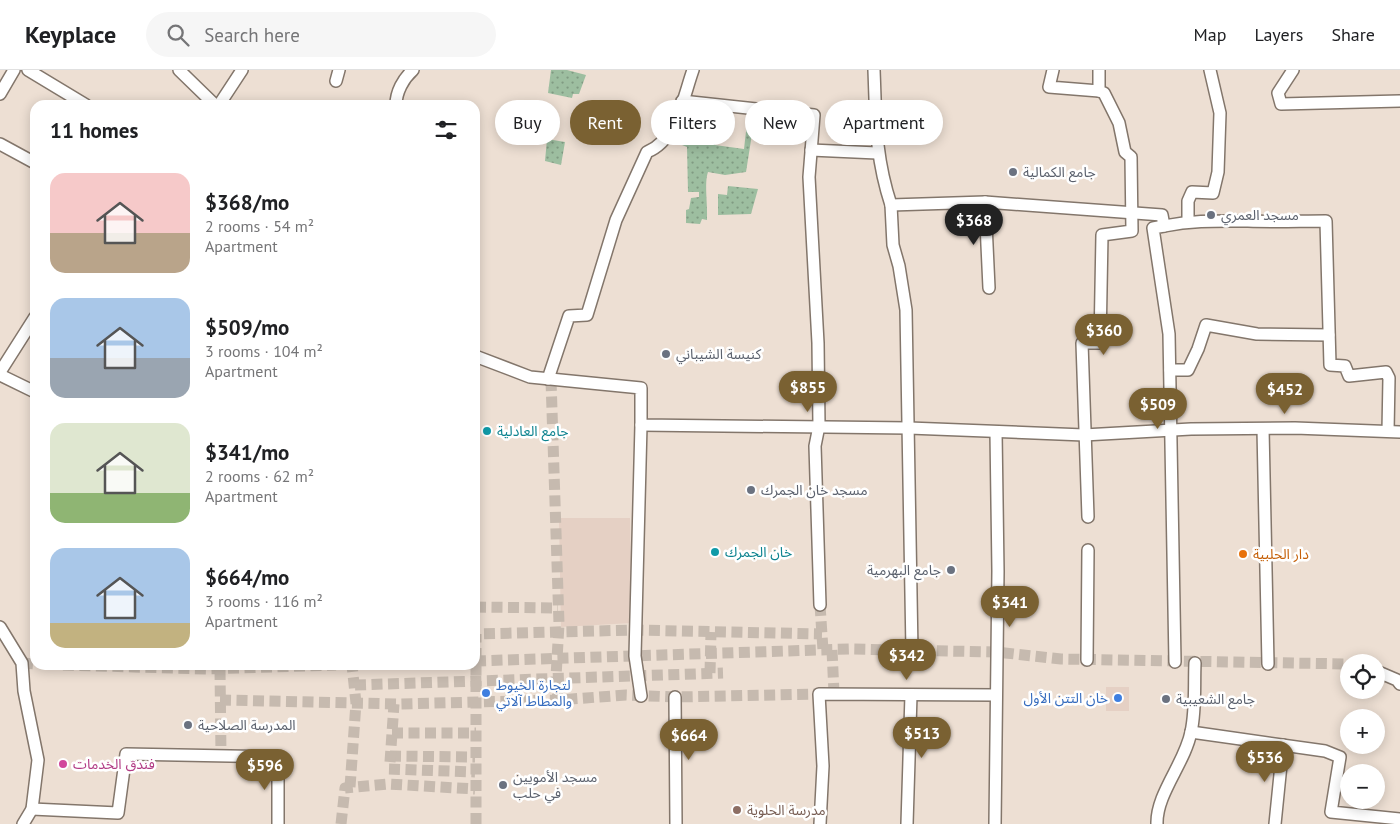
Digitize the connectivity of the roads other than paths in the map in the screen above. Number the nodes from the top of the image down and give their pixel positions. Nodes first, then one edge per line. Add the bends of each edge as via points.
1 (14, 70) edge
2 (28, 70) edge
3 (179, 70) edge
4 (242, 70) edge
5 (412, 70) edge
6 (693, 70) edge
7 (874, 70) edge
8 (1053, 70) edge
9 (1099, 70) edge
10 (1210, 70) edge
11 (1293, 70) edge
12 (1099, 91) junction
13 (0, 94) edge
14 (78, 100) edge
15 (211, 100) edge
16 (223, 100) edge
17 (396, 100) edge
18 (682, 100) edge
19 (1400, 101) edge
20 (735, 107) edge
21 (0, 144) edge
22 (661, 145) edge
23 (811, 150) junction
24 (877, 153) junction
25 (30, 160) edge
26 (985, 202) junction
27 (891, 205) junction
28 (1130, 214) junction
29 (1188, 221) junction
30 (1158, 227) junction
31 (1132, 231) junction
32 (989, 288) dead end
33 (30, 326) edge
34 (1329, 334) junction
35 (480, 358) edge
36 (1170, 370) junction
37 (0, 374) edge
38 (548, 379) junction
39 (30, 389) edge
40 (641, 425) junction
41 (819, 426) junction
42 (909, 428) junction
43 (1263, 429) junction
44 (1171, 431) junction
45 (1388, 431) junction
46 (996, 432) junction
47 (1400, 432) edge
48 (1084, 435) junction
49 (1088, 517) dead end
50 (1088, 550) dead end
51 (820, 605) tunnel mouth
52 (0, 627) edge
53 (912, 651) dead end
54 (1087, 660) dead end
55 (1175, 662) dead end
56 (1195, 663) dead end
57 (1268, 664) dead end
58 (1385, 675) edge
59 (1399, 680) edge
60 (912, 695) junction
61 (996, 695) junction
62 (641, 696) dead end
63 (675, 697) dead end
64 (1191, 732) junction
65 (1283, 745) junction
66 (32, 809) junction
67 (1331, 812) junction
68 (112, 819) edge
69 (1400, 819) edge
70 (23, 824) edge
71 (278, 824) edge
72 (676, 824) edge
73 (820, 824) edge
74 (907, 824) edge
75 (995, 824) edge
76 (1157, 824) edge
77 (1275, 824) edge
78 (1328, 824) edge

1 - 13 street
2 - 14 street
3 - 15 street
4 - 16 street
5 - 17 street via 406,75
6 - 18 street
7 - 24 street
8 - 12 street via 1049,87
9 - 12 street
10 - 29 street via 1220,113 1218,172 1213,193 1192,192 1188,201
11 - 19 street via 1278,94 1281,104
12 - 28 street via 1104,93 1119,123 1125,152 1131,157
20 - 23 street via 814,115
21 - 25 street
22 - 38 street via 647,152 616,220 587,314 570,316
23 - 24 street
23 - 41 street via 809,177
24 - 27 street
26 - 27 street
26 - 28 street
26 - 32 street
27 - 42 street via 893,245 906,310
28 - 30 street via 1162,215
28 - 31 street
29 - 30 street
29 - 34 street via 1326,221
30 - 31 street
30 - 36 street
31 - 48 street via 1102,235 1100,343 1082,343
33 - 37 street
34 - 36 street via 1256,334 1206,325 1188,370
34 - 45 street via 1330,365 1345,366 1349,376 1386,372
35 - 38 street via 530,377
36 - 44 street
37 - 39 street
38 - 40 street via 641,388
40 - 41 street
40 - 62 street via 635,656
41 - 42 street
41 - 51 street via 815,446
42 - 46 street
42 - 53 street
43 - 44 street
43 - 45 street
43 - 57 street
44 - 48 street
44 - 55 street
45 - 47 street
46 - 48 street
46 - 61 street
48 - 49 street
50 - 54 street
52 - 66 street via 22,663 24,691 38,760
56 - 64 street
58 - 59 street
60 - 61 street
60 - 73 street via 818,694 822,766
60 - 74 street
61 - 75 street
63 - 72 street
64 - 65 street
64 - 76 street via 1178,768 1156,811
65 - 67 street via 1325,751 1340,757
65 - 77 street
66 - 68 street
66 - 70 street
67 - 69 street
67 - 78 street
68 - 71 street via 118,813 126,754 278,757

